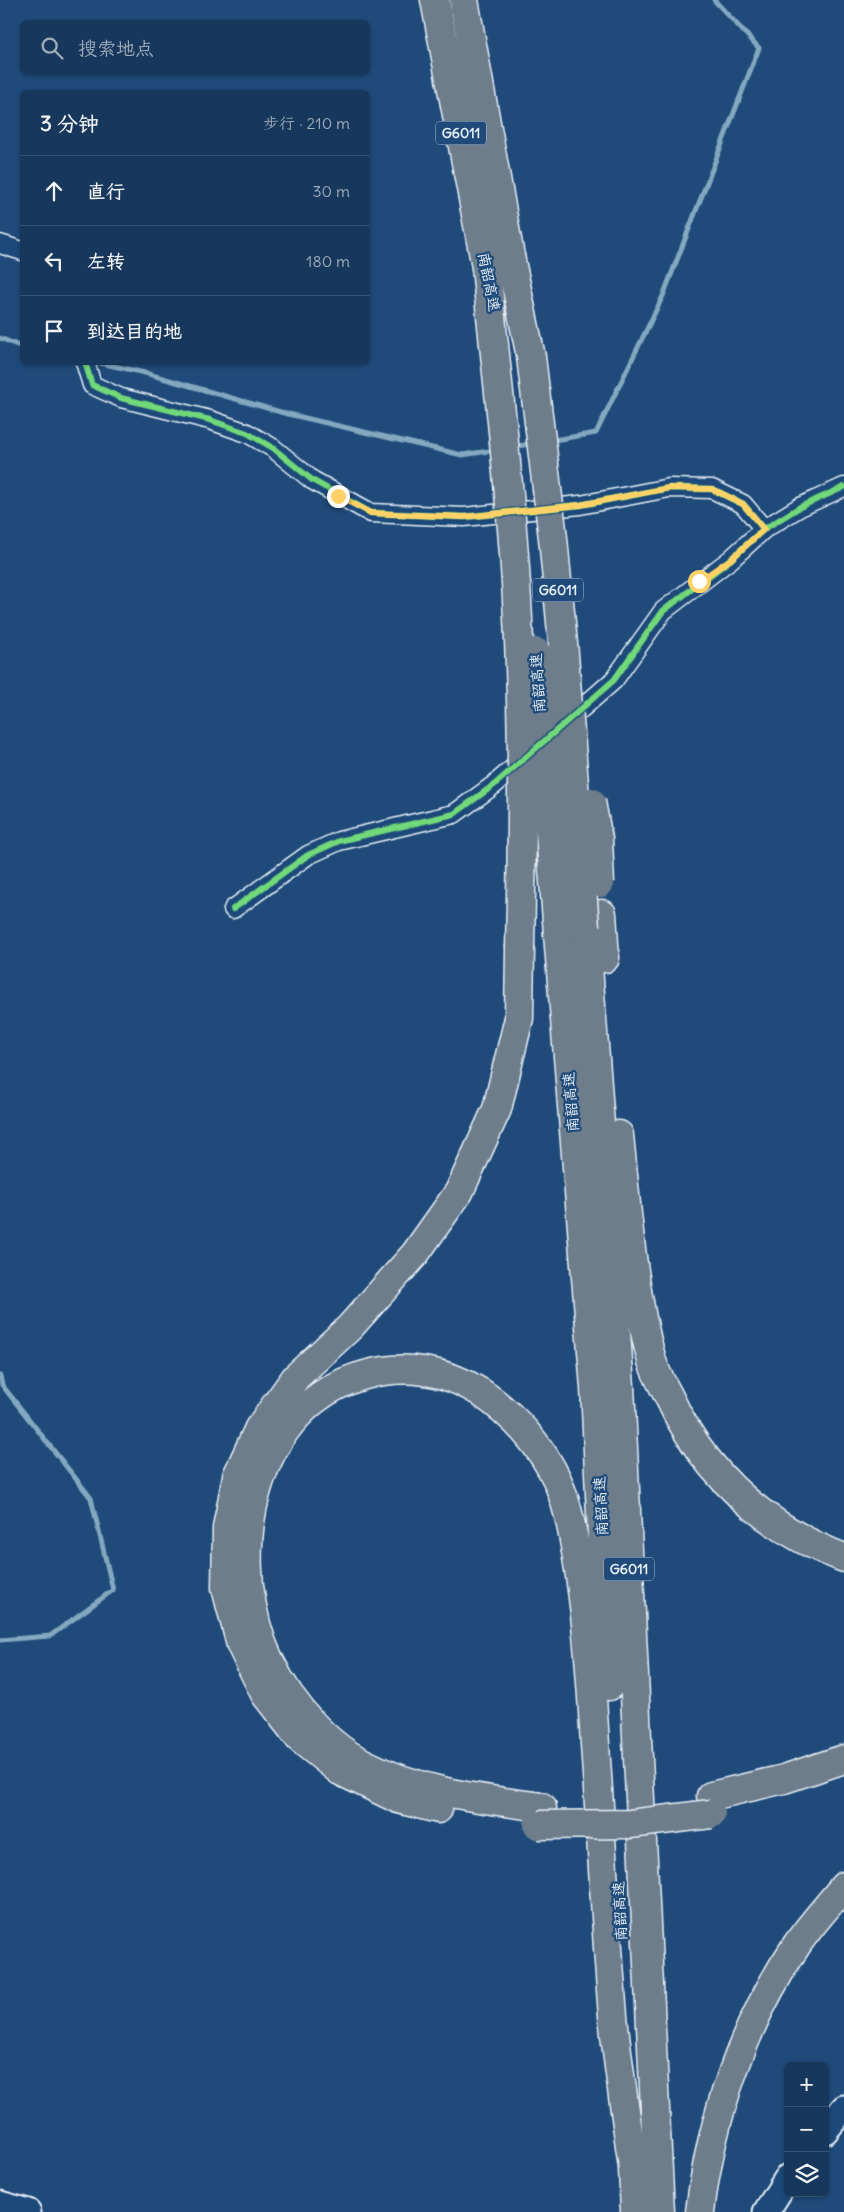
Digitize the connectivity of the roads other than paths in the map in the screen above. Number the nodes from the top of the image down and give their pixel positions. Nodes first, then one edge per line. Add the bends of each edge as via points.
1 (435, 0) edge
2 (464, 0) edge
3 (0, 244) edge
4 (20, 250) edge
5 (498, 261) junction
6 (86, 365) edge
7 (844, 487) edge
8 (764, 529) junction
9 (233, 909) dead end
10 (594, 920) junction
11 (844, 1558) edge
12 (844, 1759) edge
13 (844, 1777) edge
14 (711, 1805) junction
15 (540, 1816) junction
16 (844, 1886) edge
17 (844, 2108) edge
18 (829, 2126) edge
19 (633, 2167) junction
20 (784, 2183) edge
21 (0, 2204) edge
22 (28, 2212) edge
23 (635, 2212) edge
24 (660, 2212) edge
25 (700, 2212) edge
26 (766, 2212) edge

1 - 5 highway, 南韶高速 / G6011
2 - 5 highway, 南韶高速 / G6011
3 - 4 street
5 - 10 highway, 南韶高速 / G6011, bridge via 531,357 564,654 598,839
5 - 15 highway, bridge via 519,662 522,869 519,1018 497,1109 459,1192 414,1254 350,1327 296,1377 259,1428 237,1476 226,1528 226,1588 241,1645 265,1694 300,1739 340,1771 398,1799 465,1815
5 - 19 highway, 南韶高速 / G6011, bridge via 504,357 528,541 595,1388
6 - 8 street via 92,385 121,398 210,420 247,433 273,448 312,480 371,513 464,517 589,503 669,488 712,489 743,504
7 - 8 street via 800,507
8 - 9 street via 663,611 614,680 494,785 454,814 339,841 308,854
10 - 11 highway via 632,1268 652,1362 679,1420 720,1478 770,1522
10 - 24 highway, 南韶高速 / G6011
12 - 14 highway
13 - 14 highway via 811,1789
14 - 15 highway via 631,1805
15 - 19 highway via 410,1783 361,1762 323,1735 288,1693 262,1643 249,1589 248,1527 261,1473 284,1431 316,1398 351,1379 387,1369 426,1370 465,1383 497,1403 529,1435 557,1482 575,1539 586,1622 613,2018
16 - 25 highway via 797,1944 764,1998 724,2095
17 - 18 street
19 - 23 highway, 南韶高速 / G6011
20 - 26 street
21 - 22 street

